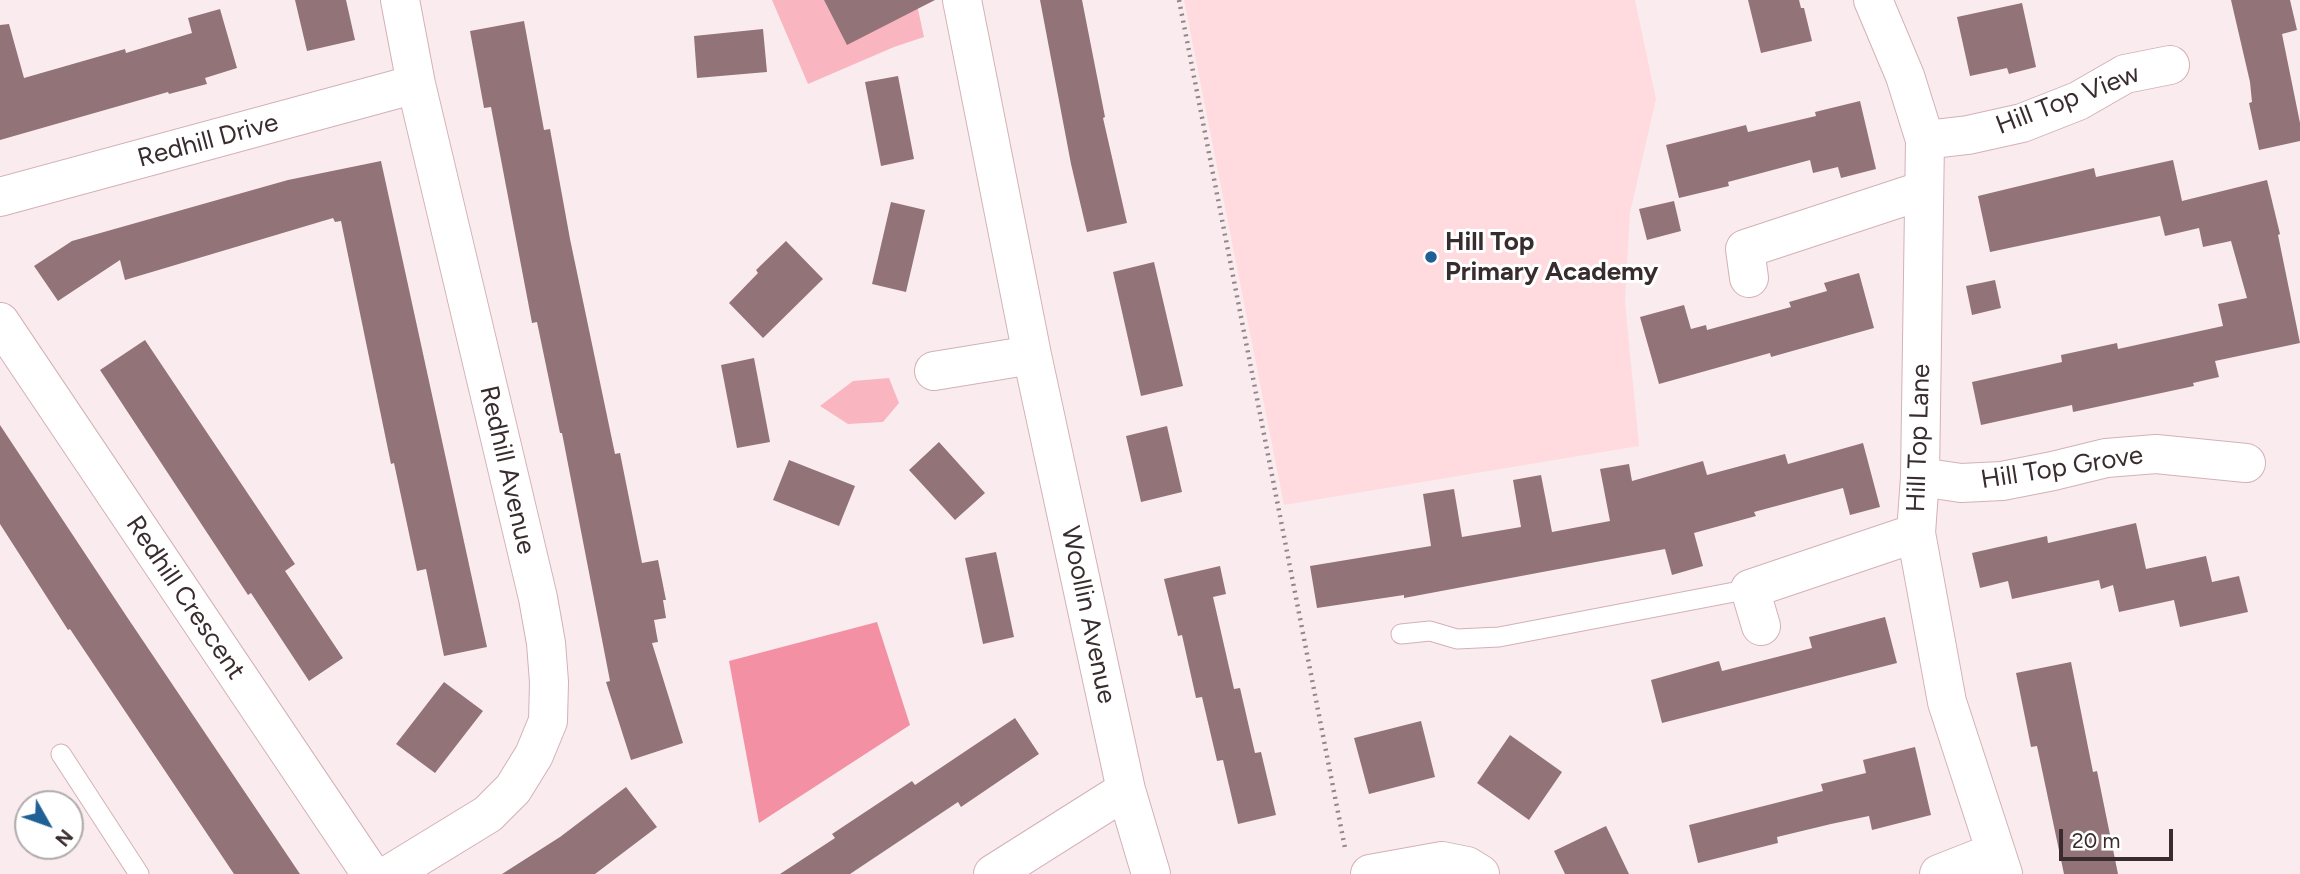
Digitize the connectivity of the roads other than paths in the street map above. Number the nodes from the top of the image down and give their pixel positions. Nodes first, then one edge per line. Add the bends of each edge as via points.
1 (400, 0) edge
2 (962, 0) edge
3 (1873, 0) edge
4 (2170, 65) dead end
5 (416, 84) junction
6 (1925, 140) junction
7 (1924, 190) junction
8 (0, 197) edge
9 (1749, 278) dead end
10 (0, 323) edge
11 (1032, 355) junction
12 (934, 371) dead end
13 (2246, 463) dead end
14 (1920, 477) junction
15 (1916, 533) junction
16 (1750, 589) junction
17 (1760, 626) dead end
18 (1401, 634) dead end
19 (61, 754) dead end
20 (1126, 790) junction
21 (1999, 863) edge
22 (1359, 867) edge
23 (139, 874) edge
24 (371, 874) edge
25 (390, 874) edge
26 (993, 874) edge
27 (1151, 874) edge
28 (1480, 874) edge
29 (1939, 874) edge

1 - 5 street, Redhill Avenue
2 - 11 street, Woollin Avenue
3 - 6 street, Hill Top Lane via 1905,76
4 - 6 street, Hill Top View via 2125,74 2078,101 2022,123
5 - 8 street, Redhill Drive
5 - 25 street, Redhill Avenue via 538,598 547,656 548,720 513,789 488,814
6 - 7 street, Hill Top Lane
7 - 9 street via 1745,249
7 - 14 street, Hill Top Lane
10 - 24 street, Redhill Crescent
11 - 12 street
11 - 20 street, Woollin Avenue
13 - 14 street, Hill Top Grove via 2156,454 2106,458 2002,481 1961,483
14 - 15 street, Hill Top Lane
15 - 16 street
15 - 21 street, Hill Top Lane via 1947,702
16 - 17 street
16 - 18 lane via 1499,637 1457,639 1430,631
19 - 23 lane
20 - 26 street
20 - 27 street, Woollin Avenue
21 - 29 street
22 - 28 street via 1442,861

